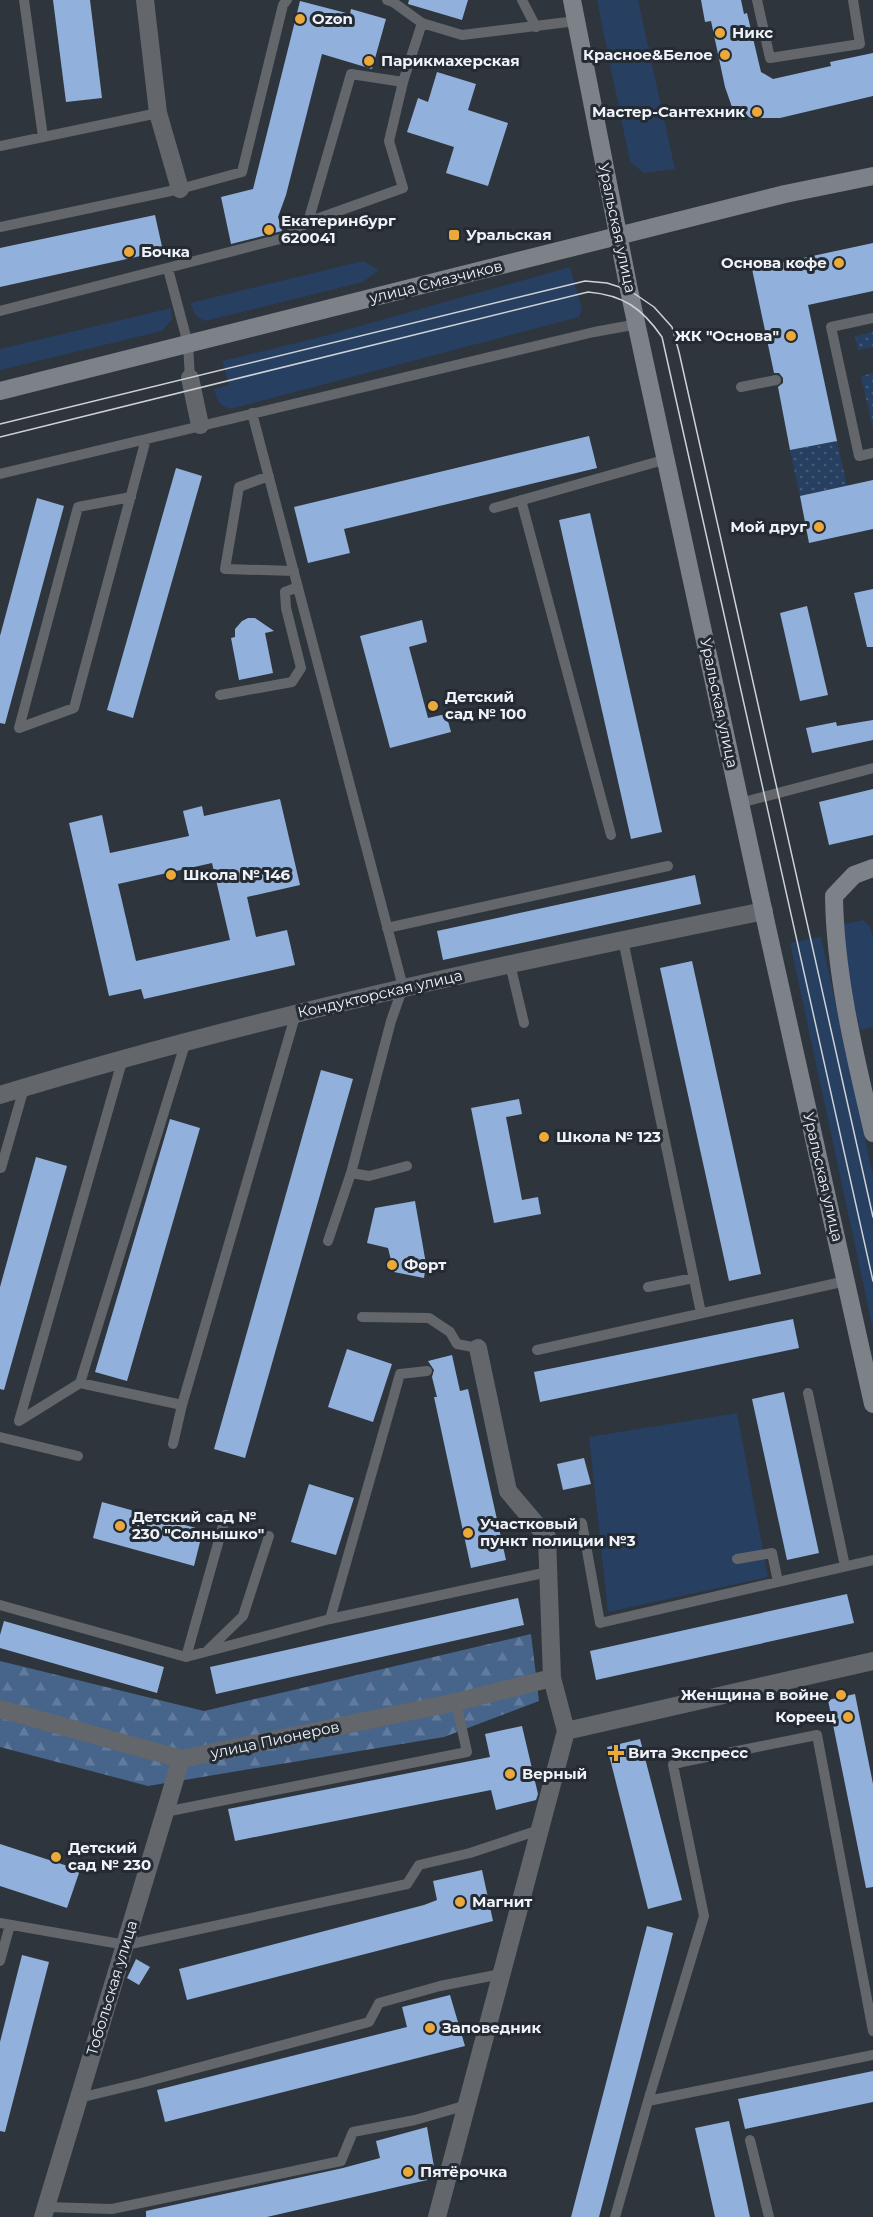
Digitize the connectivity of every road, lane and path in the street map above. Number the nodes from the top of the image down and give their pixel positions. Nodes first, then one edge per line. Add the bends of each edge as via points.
1 (24, 0) edge
2 (145, 0) edge
3 (286, 0) edge
4 (391, 0) edge
5 (522, 0) edge
6 (572, 0) edge
7 (757, 0) edge
8 (853, 0) edge
9 (576, 21) junction
10 (422, 23) junction
11 (536, 27) junction
12 (403, 82) junction
13 (158, 113) junction
14 (43, 137) junction
15 (0, 146) edge
16 (873, 176) edge
17 (180, 189) junction
18 (308, 222) junction
19 (0, 227) edge
20 (618, 237) junction
21 (168, 269) junction
22 (0, 311) edge
23 (873, 318) edge
24 (638, 324) junction
25 (188, 344) junction
26 (190, 378) joint
27 (776, 380) dead end
28 (741, 387) dead end
29 (0, 391) edge
30 (252, 412) junction
31 (200, 425) junction
32 (146, 439) junction
33 (873, 453) edge
34 (667, 459) junction
35 (0, 474) edge
36 (269, 476) junction
37 (131, 497) junction
38 (521, 500) junction
39 (494, 508) dead end
40 (294, 571) junction
41 (298, 587) junction
42 (220, 695) dead end
43 (873, 768) edge
44 (740, 802) junction
45 (610, 835) dead end
46 (668, 866) dead end
47 (873, 868) edge
48 (764, 911) junction
49 (387, 928) junction
50 (623, 940) junction
51 (510, 964) junction
52 (403, 987) junction
53 (296, 1013) junction
54 (524, 1023) dead end
55 (186, 1041) junction
56 (123, 1057) junction
57 (24, 1088) junction
58 (0, 1095) edge
59 (873, 1133) edge
60 (407, 1166) dead end
61 (1, 1168) edge
62 (351, 1173) junction
63 (328, 1241) dead end
64 (694, 1278) junction
65 (846, 1281) junction
66 (648, 1287) dead end
67 (701, 1313) junction
68 (362, 1317) dead end
69 (478, 1348) joint
70 (537, 1350) dead end
71 (427, 1371) dead end
72 (80, 1383) junction
73 (808, 1393) dead end
74 (873, 1404) edge
75 (182, 1405) junction
76 (0, 1437) edge
77 (173, 1444) dead end
78 (78, 1456) dead end
79 (226, 1515) dead end
80 (582, 1523) dead end
81 (269, 1536) dead end
82 (737, 1559) dead end
83 (873, 1560) edge
84 (845, 1566) junction
85 (548, 1572) junction
86 (778, 1582) junction
87 (0, 1605) edge
88 (330, 1619) junction
89 (205, 1652) junction
90 (186, 1657) junction
91 (873, 1661) edge
92 (552, 1678) junction
93 (456, 1702) junction
94 (0, 1709) edge
95 (566, 1731) junction
96 (182, 1759) junction
97 (165, 1812) junction
98 (539, 1830) junction
99 (5, 1924) edge
100 (126, 1945) junction
101 (0, 1961) edge
102 (501, 1974) junction
103 (873, 2031) edge
104 (873, 2055) edge
105 (80, 2098) junction
106 (648, 2100) junction
107 (467, 2105) junction
108 (750, 2140) dead end
109 (45, 2212) edge
110 (437, 2217) edge
111 (615, 2217) edge
112 (769, 2217) edge

1 - 14 lane
2 - 13 street
3 - 17 lane via 242,172
4 - 10 lane
5 - 11 lane
6 - 9 main road, Уральская улица
7 - 8 lane via 770,58 860,44
9 - 11 lane
9 - 20 main road, Уральская улица
10 - 11 lane via 462,35
10 - 12 lane
12 - 18 lane via 351,74
12 - 18 lane via 389,141 403,188
13 - 14 lane
13 - 17 street
14 - 15 lane
16 - 20 main road, улица Смазчиков
17 - 19 lane
18 - 21 lane via 284,238
20 - 24 main road, Уральская улица
20 - 25 main road, улица Смазчиков
21 - 22 lane
21 - 25 lane
23 - 33 lane via 831,327 859,456
24 - 30 lane
24 - 34 main road, Уральская улица
25 - 26 lane
25 - 29 main road, улица Смазчиков
26 - 31 street
27 - 28 lane
30 - 31 lane
30 - 36 lane
31 - 32 lane
32 - 35 lane
32 - 37 lane
34 - 38 lane
34 - 44 main road, Уральская улица
36 - 40 lane
36 - 40 lane via 239,487 225,569
37 - 37 lane via 74,708 19,728 78,507
38 - 39 lane
38 - 45 lane
40 - 41 lane
41 - 42 lane via 285,592 301,668 292,682
41 - 49 lane
43 - 44 lane
44 - 48 main road, Уральская улица
46 - 49 lane
47 - 59 main road via 854,875 834,896 834,921 852,1041
48 - 50 street, Кондукторская улица
48 - 65 main road, Уральская улица
49 - 52 lane
50 - 51 street, Кондукторская улица
50 - 64 lane
51 - 52 street, Кондукторская улица
51 - 54 lane
52 - 53 street, Кондукторская улица
52 - 62 lane
53 - 55 street, Кондукторская улица
53 - 75 lane
55 - 56 street, Кондукторская улица
55 - 72 lane
56 - 57 street, Кондукторская улица
56 - 72 lane via 19,1421
57 - 58 street, Кондукторская улица
57 - 61 lane
60 - 62 lane via 369,1176
62 - 63 lane
64 - 66 lane
64 - 67 lane
65 - 67 lane
65 - 74 main road, Уральская улица
67 - 70 lane
68 - 69 lane via 429,1318 450,1332 457,1344
69 - 85 street via 508,1491 547,1537
71 - 88 lane via 400,1374
72 - 75 lane
73 - 84 lane
75 - 77 lane
76 - 78 lane
79 - 90 lane
80 - 86 lane via 600,1623
81 - 89 lane via 243,1616
82 - 86 lane via 772,1553
83 - 84 lane
84 - 86 lane
85 - 88 lane
85 - 92 street
87 - 90 lane
88 - 89 lane
89 - 90 lane
91 - 95 street
92 - 93 street, улица Пионеров
92 - 95 street
93 - 96 street, улица Пионеров
93 - 97 lane via 467,1752
94 - 96 street, улица Пионеров
95 - 98 street
96 - 97 street, Тобольская улица
97 - 100 street, Тобольская улица
98 - 100 lane via 419,1865 407,1884
98 - 102 street
99 - 100 lane
99 - 101 lane
100 - 105 street, Тобольская улица
102 - 105 lane via 379,2003 369,2022
102 - 107 street
103 - 106 lane via 817,1735 682,1762 673,1765 704,1916
104 - 106 lane
105 - 109 street, Тобольская улица
106 - 111 lane
107 - 109 lane via 352,2132 341,2161 112,2209
107 - 110 street
108 - 112 lane

